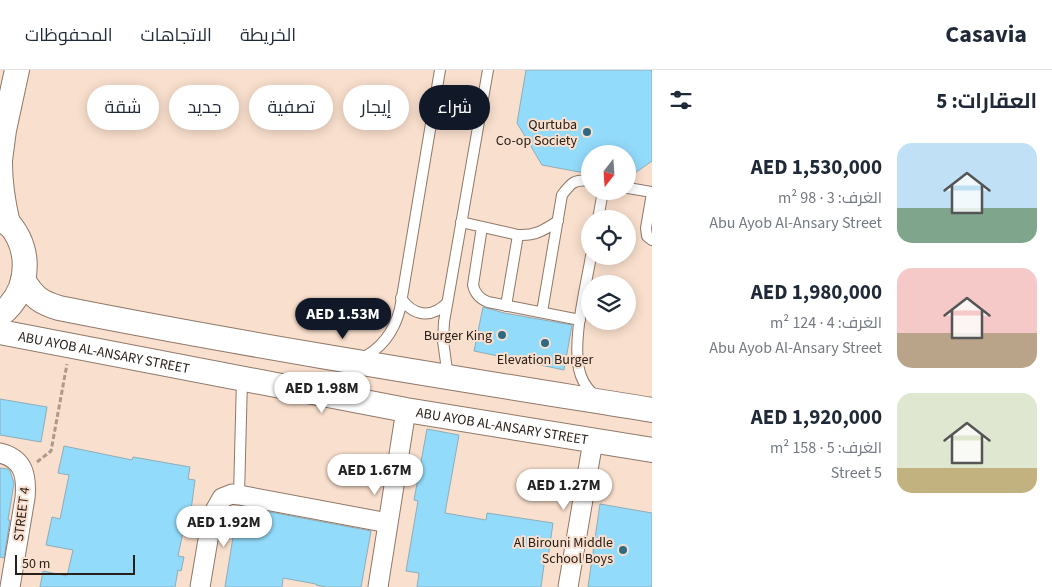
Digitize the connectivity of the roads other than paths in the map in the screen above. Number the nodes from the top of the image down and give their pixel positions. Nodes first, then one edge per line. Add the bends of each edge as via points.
1 (17, 70) edge
2 (440, 70) edge
3 (488, 70) edge
4 (0, 161) edge
5 (581, 180) edge
6 (636, 189) edge
7 (652, 192) edge
8 (4, 220) edge
9 (558, 221) junction
10 (462, 222) junction
11 (482, 227) junction
12 (518, 235) junction
13 (652, 240) edge
14 (589, 265) edge
15 (23, 280) junction
16 (401, 298) junction
17 (447, 303) junction
18 (506, 306) junction
19 (542, 312) junction
20 (0, 315) edge
21 (580, 320) junction
22 (0, 332) edge
23 (246, 342) junction
24 (356, 362) junction
25 (448, 378) junction
26 (242, 379) junction
27 (601, 402) junction
28 (406, 410) junction
29 (652, 410) edge
30 (593, 441) junction
31 (652, 450) edge
32 (0, 453) edge
33 (239, 495) junction
34 (388, 523) junction
35 (10, 587) edge
36 (200, 587) edge
37 (378, 587) edge
38 (568, 587) edge

1 - 4 street
2 - 16 lane
3 - 10 lane
4 - 8 street
5 - 9 lane via 573,182 562,195
6 - 7 lane
7 - 13 lane via 646,228 647,236
8 - 15 street via 18,236 24,254
9 - 12 lane via 536,234
9 - 19 lane
10 - 11 lane
10 - 17 lane
11 - 12 lane
11 - 18 lane via 474,290 479,298
12 - 18 lane
14 - 21 lane
15 - 20 street via 20,292
15 - 23 street via 36,297 58,308
16 - 17 lane via 411,310 426,314 441,309
16 - 24 lane via 397,321 388,336 376,350
17 - 25 lane via 443,341
18 - 19 lane
19 - 21 lane
21 - 27 lane via 577,358 580,374
22 - 26 street, ABU AYOB AL-ANSARY STREET
23 - 24 street
23 - 26 street via 238,362
24 - 25 street
25 - 27 street
26 - 28 street, ABU AYOB AL-ANSARY STREET
26 - 33 lane
27 - 29 street
28 - 30 street, ABU AYOB AL-ANSARY STREET
28 - 34 street
30 - 31 street, ABU AYOB AL-ANSARY STREET
30 - 38 street
32 - 35 street, STREET 4 via 17,461 24,476 25,491
33 - 34 street
33 - 36 street via 222,498 212,516
34 - 37 street

